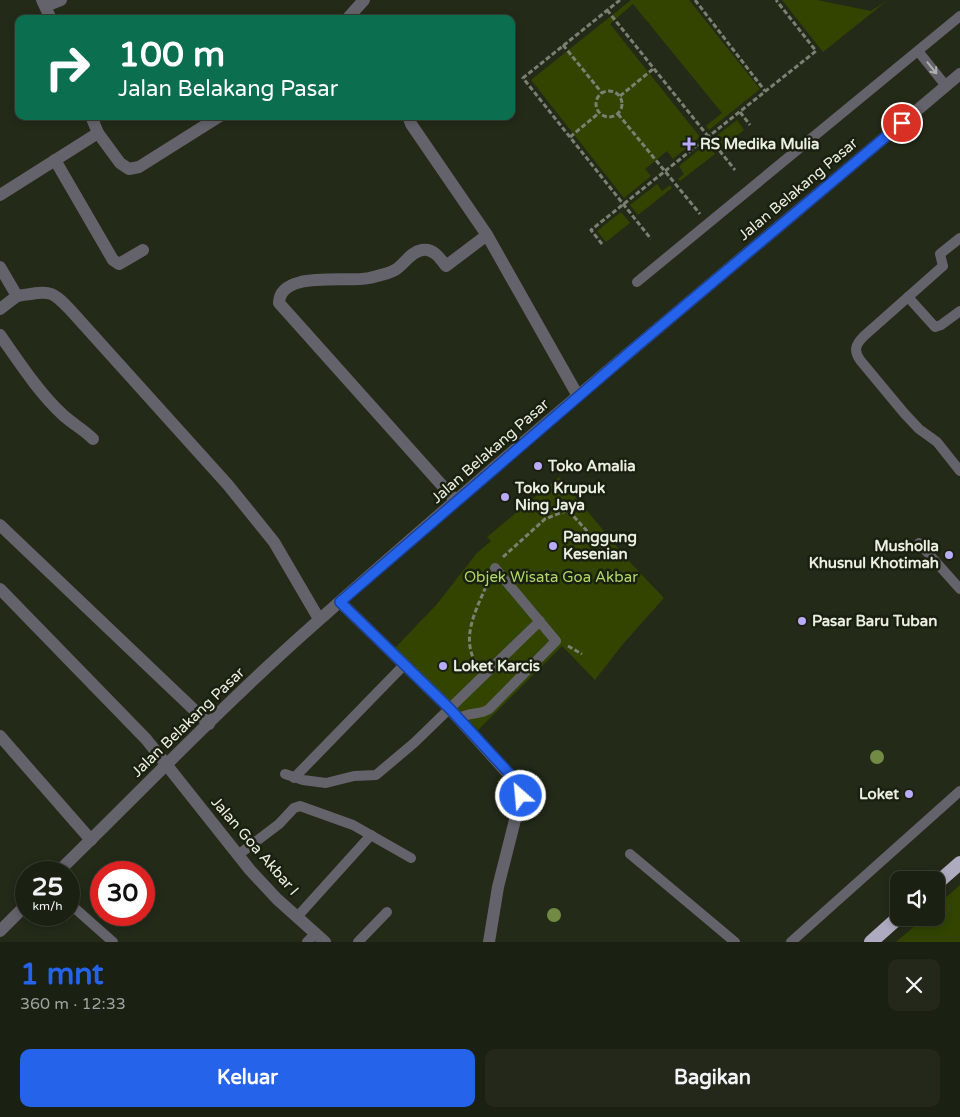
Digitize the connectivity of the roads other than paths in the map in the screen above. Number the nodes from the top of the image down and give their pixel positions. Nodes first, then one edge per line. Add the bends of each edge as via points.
1 (61, 0) edge
2 (364, 0) edge
3 (44, 3) edge
4 (49, 15) edge
5 (353, 15) edge
6 (960, 16) edge
7 (918, 51) junction
8 (960, 74) edge
9 (946, 86) junction
10 (93, 120) edge
11 (214, 120) edge
12 (410, 120) edge
13 (98, 133) junction
14 (55, 160) junction
15 (0, 195) edge
16 (487, 236) junction
17 (960, 238) edge
18 (143, 250) dead end
19 (0, 267) edge
20 (637, 282) dead end
21 (17, 296) junction
22 (908, 297) junction
23 (0, 309) edge
24 (958, 317) edge
25 (0, 335) edge
26 (578, 396) junction
27 (93, 440) dead end
28 (960, 471) edge
29 (456, 501) junction
30 (0, 525) edge
31 (919, 543) dead end
32 (495, 568) road end
33 (0, 589) edge
34 (960, 589) edge
35 (340, 602) junction
36 (319, 619) junction
37 (540, 621) junction
38 (404, 665) junction
39 (450, 709) junction
40 (459, 719) junction
41 (209, 724) junction
42 (0, 736) edge
43 (166, 766) junction
44 (960, 791) edge
45 (371, 835) junction
46 (91, 840) junction
47 (630, 854) dead end
48 (238, 855) junction
49 (411, 858) dead end
50 (69, 861) edge
51 (960, 863) edge
52 (945, 876) edge
53 (387, 912) dead end
54 (80, 914) edge
55 (15, 916) edge
56 (297, 918) junction
57 (890, 925) edge
58 (0, 932) edge
59 (316, 939) edge
60 (113, 942) edge
61 (358, 942) edge
62 (489, 942) edge
63 (734, 942) edge
64 (791, 942) edge
65 (871, 942) edge

1 - 3 street
2 - 5 street
3 - 4 street
6 - 7 lane
7 -> 9 lane
7 - 20 lane
8 - 9 street, Jalan Belakang Pasar
9 - 26 street, Jalan Belakang Pasar
10 - 13 street
11 - 13 street via 139,167 129,169 120,163
12 - 16 street
13 - 14 street
14 - 15 street
14 - 18 street via 113,260 119,264
16 - 26 street
16 - 29 street via 446,266 428,249 420,250 406,258 396,270 369,278 304,281 283,289 278,303
17 - 22 lane via 940,254 943,266
19 - 21 street
21 - 23 street
21 - 36 street via 50,292 62,301 234,492 274,542
22 - 24 lane via 935,327
22 - 28 lane via 864,336 856,346 857,356 915,425 937,442
25 - 27 street via 63,415
26 - 29 street, Jalan Belakang Pasar
29 - 35 street, Jalan Belakang Pasar
30 - 41 street
31 - 34 lane
32 - 37 lane
33 - 43 street, Jalan Goa Akbar I via 146,739
35 - 36 street, Jalan Belakang Pasar
35 - 38 street
36 - 41 street, Jalan Belakang Pasar
37 - 39 lane
37 - 40 lane via 555,640 554,646 489,709
38 - 39 street
38 - 39 lane via 290,776 326,783 354,776 376,776
39 - 40 street
40 - 62 street via 521,788
41 - 43 street, Jalan Belakang Pasar
42 - 46 street
43 - 46 street, Jalan Belakang Pasar
43 - 48 street, Jalan Goa Akbar I
44 - 64 lane
45 - 48 lane via 342,820 300,806
45 - 49 lane
45 - 56 lane
46 - 50 street, Jalan Belakang Pasar
47 - 63 lane
48 - 56 street, Jalan Goa Akbar I
51 - 52 highway
53 - 61 lane
54 - 60 lane
55 - 58 street
56 - 59 street, Jalan Goa Akbar I
57 - 65 highway

